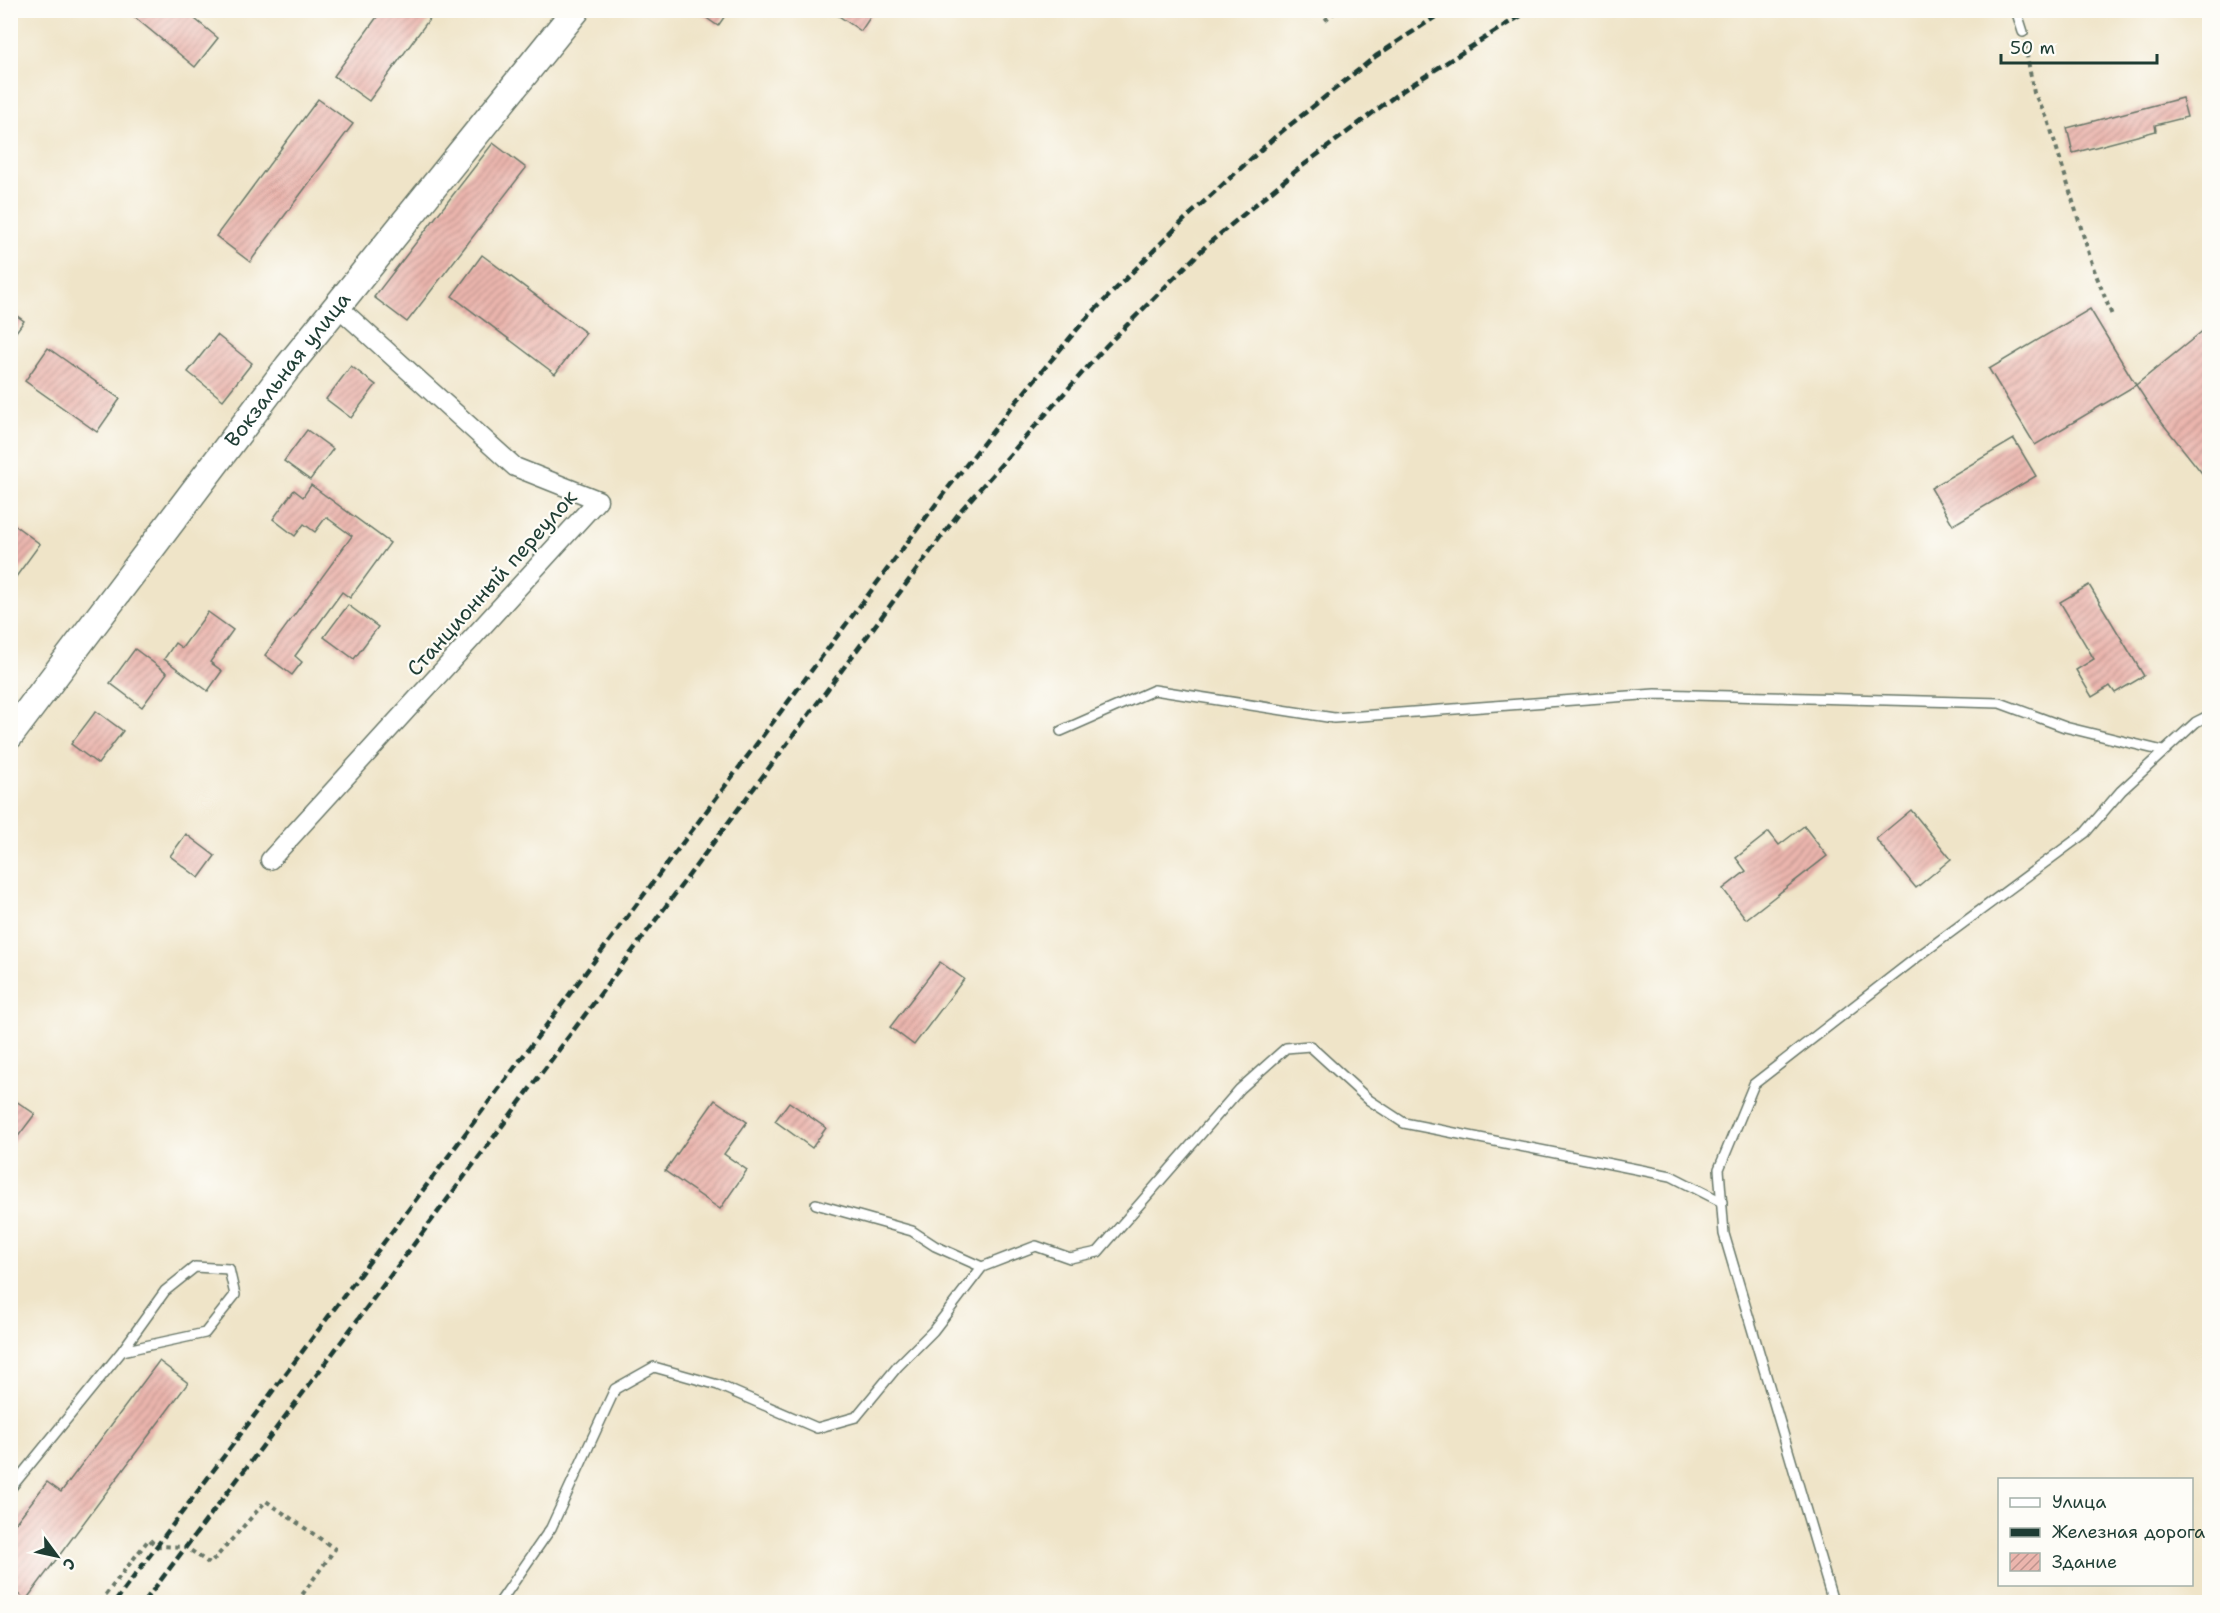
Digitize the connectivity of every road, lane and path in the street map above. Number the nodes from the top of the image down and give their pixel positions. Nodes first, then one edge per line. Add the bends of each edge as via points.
1 (576, 10) edge
2 (1338, 10) edge
3 (2016, 10) edge
4 (1325, 20) dead end
5 (2023, 33) joint
6 (337, 306) junction
7 (2113, 318) dead end
8 (2210, 715) edge
9 (1061, 732) dead end
10 (10, 735) edge
11 (2163, 752) junction
12 (270, 860) dead end
13 (1722, 1202) junction
14 (816, 1204) dead end
15 (982, 1268) junction
16 (122, 1351) junction
17 (10, 1489) edge
18 (100, 1602) edge
19 (297, 1602) edge
20 (500, 1602) edge
21 (1833, 1602) edge

1 - 6 street, Вокзальная улица
2 - 4 path
3 - 5 lane
5 - 7 path via 2034,93 2048,120 2093,267
6 - 10 street, Вокзальная улица
6 - 12 street, Станционный переулок via 515,467 598,500
8 - 11 lane via 2196,722
9 - 11 lane via 1154,690 1334,718 1655,694 2000,703 2065,727
11 - 13 lane via 2085,832 1754,1084 1719,1169
13 - 15 lane via 1671,1176 1404,1123 1369,1101 1310,1046 1286,1048 1240,1089 1098,1252 1070,1258 1036,1246
13 - 21 lane via 1724,1234
14 - 15 lane via 912,1231
15 - 20 lane via 933,1331 856,1417 817,1428 718,1385 654,1367 615,1389 551,1528
16 - 16 lane via 165,1291 195,1267 229,1269 235,1295 205,1333
16 - 17 lane
18 - 19 path via 149,1539 156,1546 186,1547 210,1564 266,1501 335,1549

